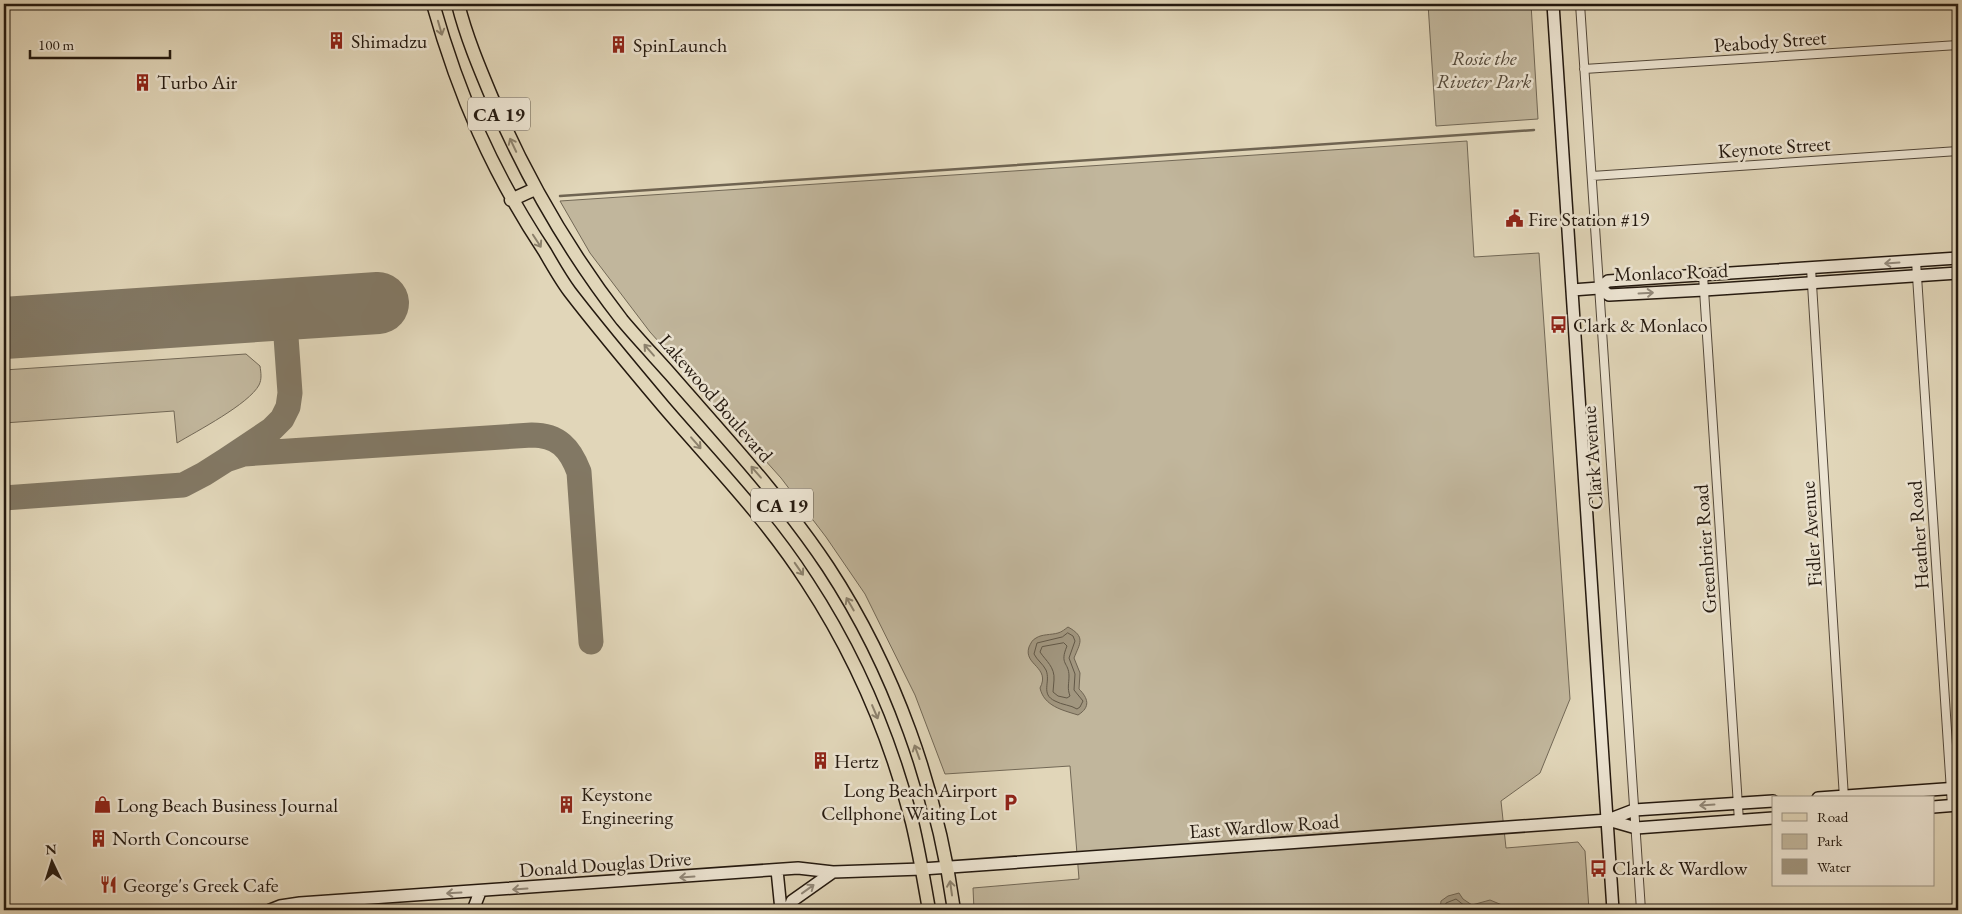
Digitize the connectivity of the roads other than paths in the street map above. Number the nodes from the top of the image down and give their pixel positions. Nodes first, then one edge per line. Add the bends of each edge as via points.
1 (433, 4) edge
2 (458, 4) edge
3 (1553, 4) edge
4 (1580, 4) edge
5 (1958, 45) edge
6 (1584, 69) junction
7 (1958, 151) edge
8 (1592, 176) junction
9 (535, 189) junction
10 (511, 200) junction
11 (1958, 258) edge
12 (1916, 261) junction
13 (1811, 268) junction
14 (1958, 273) edge
15 (1703, 275) junction
16 (1917, 276) junction
17 (1812, 283) junction
18 (1599, 288) junction
19 (1572, 290) junction
20 (1704, 290) junction
21 (1954, 789) edge
22 (1844, 796) edge
23 (1858, 796) edge
24 (1772, 800) edge
25 (1738, 803) junction
26 (1955, 806) edge
27 (1934, 807) edge
28 (1634, 810) junction
29 (1772, 818) edge
30 (1608, 820) junction
31 (1739, 820) junction
32 (1636, 828) junction
33 (948, 866) junction
34 (922, 868) junction
35 (777, 870) junction
36 (833, 872) junction
37 (480, 892) junction
38 (286, 907) edge
39 (270, 910) edge
40 (473, 910) edge
41 (781, 910) edge
42 (789, 910) edge
43 (929, 910) edge
44 (954, 910) edge
45 (1614, 910) edge
46 (1641, 910) edge

1 -> 10 main road, CA 19 via 460,91
9 -> 2 main road, Lakewood Boulevard / CA 19 via 470,47
3 - 19 main road, Clark Avenue
4 - 6 street, Clark Avenue
5 - 6 street, Peabody Street
6 - 8 street, Clark Avenue
7 - 8 street, Keynote Street
8 - 18 street, Clark Avenue
9 - 10 main road
33 -> 9 main road, Lakewood Boulevard / CA 19 via 920,758 899,702 865,630 828,568 761,479 624,321 590,277
10 -> 34 main road, CA 19 via 569,291 775,535 807,582 843,642 876,712 896,766
11 - 12 main road, Monlaco Road
12 -> 13 main road, Monlaco Road
12 - 16 street, Heather Road
13 - 15 main road, Monlaco Road
13 - 17 street, Fidler Avenue
14 - 16 main road, Monlaco Road
15 - 18 main road, Monlaco Road via 1608,281
15 - 20 street, Greenbrier Road
16 - 17 main road, Monlaco Road
16 - 21 street, Heather Road
17 - 20 main road, Monlaco Road
17 - 22 street, Fidler Avenue
18 - 19 main road
18 -> 20 main road, Monlaco Road via 1609,295
18 - 28 street, Clark Avenue
19 - 30 main road, Clark Avenue
20 - 25 street, Greenbrier Road
21 - 23 main road
21 - 26 street, Heather Road
24 - 25 main road, East Wardlow Road
25 -> 28 main road, East Wardlow Road
25 - 31 street, Greenbrier Road
26 - 27 main road
28 - 30 main road, East Wardlow Road
28 - 32 street, Clark Avenue
29 - 31 main road, East Wardlow Road
30 - 32 main road, East Wardlow Road
30 - 33 main road, East Wardlow Road
30 - 45 main road, Clark Avenue
31 - 32 main road, East Wardlow Road
32 - 46 street, Clark Avenue
33 - 34 main road, East Wardlow Road
44 -> 33 main road, Lakewood Boulevard / CA 19
34 - 36 main road, Donald Douglas Drive
34 - 43 main road, CA 19
35 - 36 main road, Donald Douglas Drive via 798,868
35 -> 37 main road, Donald Douglas Drive
35 - 41 main road
42 -> 36 main road via 792,901
37 -> 38 main road, Donald Douglas Drive
37 - 40 main road
38 - 39 main road, Donald Douglas Drive

